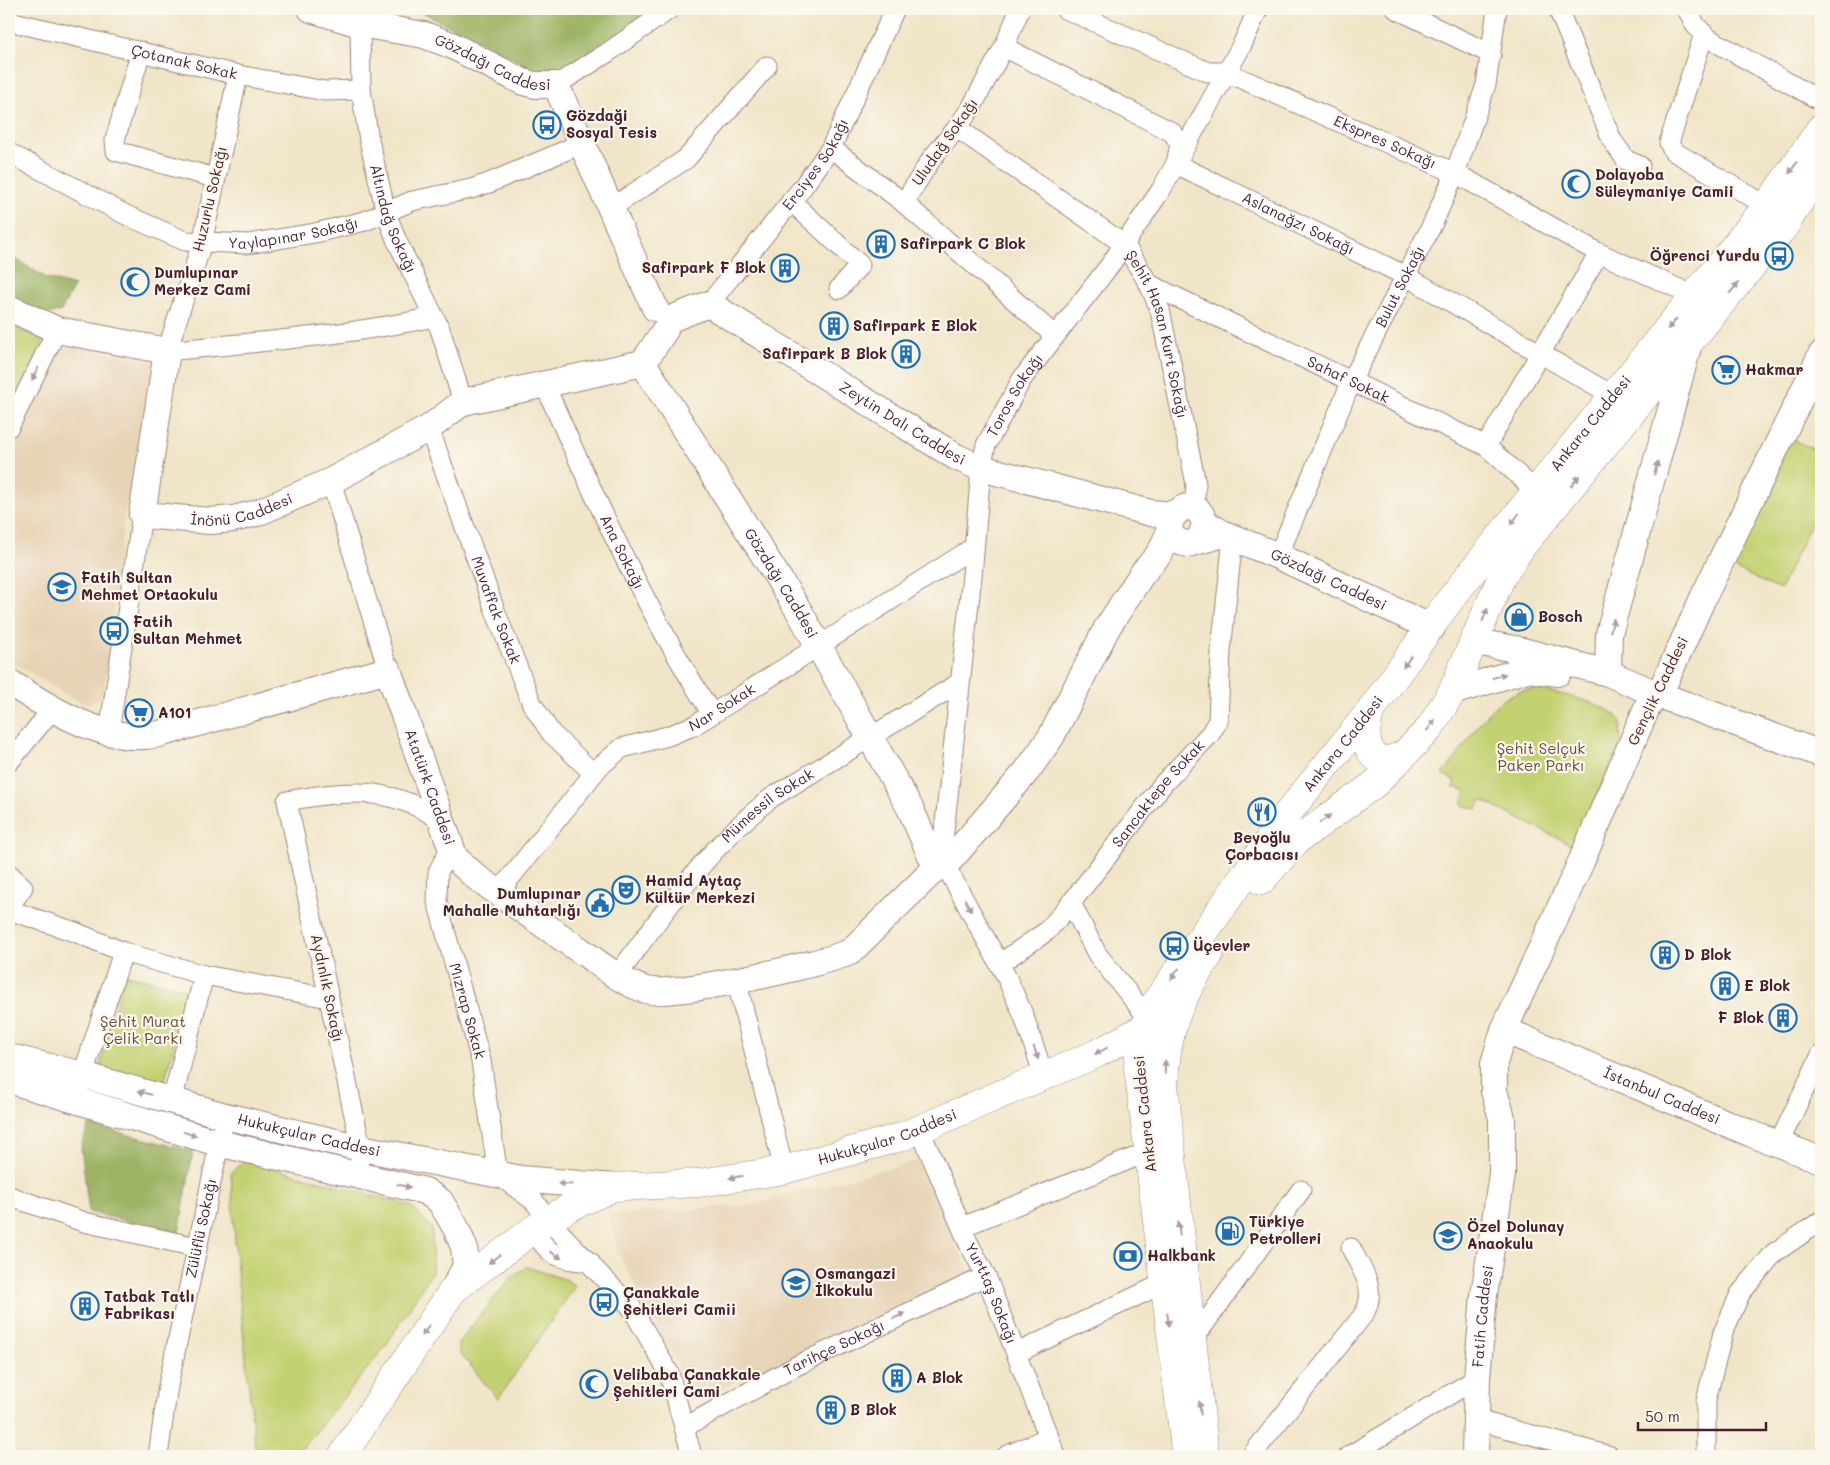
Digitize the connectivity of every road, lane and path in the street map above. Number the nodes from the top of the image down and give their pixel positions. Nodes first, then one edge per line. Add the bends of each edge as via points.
1 (310, 9) edge
2 (670, 9) edge
3 (895, 9) edge
4 (1020, 9) edge
5 (1065, 9) edge
6 (1258, 9) edge
7 (1396, 9) edge
8 (1497, 9) edge
9 (1558, 9) edge
10 (1687, 9) edge
11 (9, 21) edge
12 (360, 24) junction
13 (1704, 34) junction
14 (1004, 47) junction
15 (141, 51) junction
16 (1491, 54) junction
17 (768, 66) dead end
18 (1226, 72) junction
19 (238, 75) junction
20 (556, 85) junction
21 (361, 90) junction
22 (1821, 101) edge
23 (957, 128) junction
24 (1821, 128) edge
25 (583, 143) junction
26 (831, 148) junction
27 (9, 153) edge
28 (1176, 164) junction
29 (1640, 166) dead end
30 (1821, 166) edge
31 (1455, 173) junction
32 (215, 178) junction
33 (792, 201) junction
34 (904, 203) junction
35 (1767, 206) junction
36 (611, 208) junction
37 (386, 212) junction
38 (202, 243) junction
39 (1125, 245) junction
40 (1599, 253) junction
41 (1406, 276) junction
42 (1149, 284) junction
43 (840, 289) dead end
44 (1695, 296) junction
45 (709, 304) junction
46 (9, 308) edge
47 (434, 317) junction
48 (660, 319) junction
49 (57, 330) junction
50 (1055, 336) junction
51 (1690, 340) junction
52 (167, 351) junction
53 (1542, 353) junction
54 (1821, 355) edge
55 (643, 363) junction
56 (1352, 380) junction
57 (544, 383) junction
58 (1612, 395) junction
59 (463, 402) junction
60 (9, 427) edge
61 (429, 428) junction
62 (1486, 446) junction
63 (981, 468) junction
64 (331, 481) junction
65 (1536, 491) junction
66 (142, 515) junction
67 (1187, 529) junction
68 (974, 547) junction
69 (1278, 556) junction
70 (1432, 628) junction
71 (1474, 642) junction
72 (818, 644) junction
73 (388, 670) junction
74 (1608, 673) junction
75 (9, 682) edge
76 (959, 683) junction
77 (1452, 692) junction
78 (1654, 700) junction
79 (52, 710) junction
80 (1371, 710) junction
81 (712, 714) junction
82 (109, 732) junction
83 (869, 736) junction
84 (1404, 754) junction
85 (1821, 754) edge
86 (9, 762) edge
87 (593, 774) junction
88 (440, 820) junction
89 (450, 849) junction
90 (941, 852) junction
91 (9, 874) edge
92 (498, 893) junction
93 (1071, 903) junction
94 (9, 908) edge
95 (123, 952) junction
96 (1000, 964) junction
97 (204, 975) junction
98 (617, 976) junction
99 (736, 979) junction
100 (330, 998) junction
101 (1146, 1023) junction
102 (1504, 1030) junction
103 (1821, 1055) edge
104 (9, 1057) edge
105 (1044, 1076) junction
106 (9, 1080) edge
107 (79, 1087) junction
108 (172, 1101) junction
109 (225, 1116) junction
110 (920, 1130) junction
111 (218, 1143) junction
112 (1779, 1143) junction
113 (361, 1148) junction
114 (1148, 1152) junction
115 (1821, 1160) edge
116 (784, 1170) junction
117 (357, 1175) junction
118 (498, 1175) junction
119 (614, 1187) junction
120 (1300, 1190) dead end
121 (9, 1196) edge
122 (1821, 1221) edge
123 (541, 1225) junction
124 (962, 1227) junction
125 (196, 1248) junction
126 (1352, 1248) dead end
127 (986, 1276) junction
128 (1164, 1283) junction
129 (453, 1290) junction
130 (1193, 1340) junction
131 (1017, 1353) junction
132 (1477, 1378) junction
133 (1476, 1420) junction
134 (685, 1427) junction
135 (1049, 1438) junction
136 (158, 1456) edge
137 (342, 1456) edge
138 (692, 1456) edge
139 (1006, 1456) edge
140 (1056, 1456) edge
141 (1186, 1456) edge
142 (1205, 1456) edge
143 (1251, 1456) edge
144 (1349, 1456) edge
145 (1475, 1456) edge
146 (1610, 1456) edge
147 (1706, 1456) edge

1 - 12 street, Gözdağı Caddesi
2 - 20 street
3 - 26 street, Erciyes Sokağı
4 - 14 street, Uludağ Sokağı
5 - 18 street, Ekspres Sokağı via 1208,72
6 - 18 street, Toros Sokağı
7 - 16 street
8 - 16 street, Bulut Sokağı
9 - 29 street via 1612,140 1626,160
10 - 13 street
11 - 15 street, Çotanak Sokak
12 - 20 street, Gözdağı Caddesi via 424,35 451,44 523,82
12 - 21 street, Altındağ Sokağı
13 - 22 street
13 - 35 street via 1669,142 1674,151
14 - 23 street, Uludağ Sokağı
14 - 28 street via 1172,132 1180,144
15 - 19 street, Çotanak Sokak
15 - 32 street via 115,140 116,151
16 - 31 street, Bulut Sokağı via 1486,85
17 - 36 street via 686,159
18 - 28 street, Toros Sokağı
18 - 31 street, Ekspres Sokağı
19 - 21 street, Çotanak Sokak via 325,91
19 - 32 street, Huzurlu Sokağı
20 - 25 street, Gözdağı Caddesi
21 - 37 street, Altındağ Sokağı
23 - 34 street, Uludağ Sokağı via 932,158
23 - 39 street, Şehit Hasan Kurt Sokağı
24 -> 35 main road, Ankara Caddesi
25 - 36 street, Gözdağı Caddesi
25 - 37 street, Yaylapınar Sokağı via 472,189 412,201
26 - 33 street, Erciyes Sokağı
26 - 34 street
27 - 38 street, Yaylapınar Sokağı via 126,215 185,241
28 - 39 street, Toros Sokağı
28 - 41 street, Aslanağzı Sokağı
51 -> 30 main road, Ankara Caddesi via 1784,227
31 - 40 street, Ekspres Sokağı
31 - 41 street, Bulut Sokağı
32 - 38 street, Huzurlu Sokağı
33 - 43 street via 860,265
33 - 45 street, Erciyes Sokağı
34 - 50 street, Uludağ Sokağı
35 - 44 main road, Ankara Caddesi
36 - 48 street, Gözdağı Caddesi
37 - 38 street, Yaylapınar Sokağı via 365,222 300,236 248,244
37 - 47 street, Altındağ Sokağı
38 - 52 street, Huzurlu Sokağı
39 - 42 street, Şehit Hasan Kurt Sokağı
39 - 50 street, Toros Sokağı
40 - 44 street, Ekspres Sokağı
40 - 53 street
41 - 53 street, Aslanağzı Sokağı
41 - 56 street, Bulut Sokağı
42 - 56 street, Sahaf Sokak
42 - 67 street, Şehit Hasan Kurt Sokağı via 1160,310 1196,484
44 -> 58 main road, Ankara Caddesi
45 - 48 street
45 - 63 street, Zeytin Dalı Caddesi via 926,440
46 - 49 street
47 - 52 street via 322,336
47 - 59 street, Altındağ Sokağı
48 - 55 street
49 - 52 street
49 -> 60 street
50 - 63 street, Toros Sokağı via 1022,379 996,425 986,445
71 -> 51 main road, Ankara Caddesi via 1502,576 1522,546
74 -> 51 street via 1609,634
52 - 66 street
53 - 58 street, Aslanağzı Sokağı
53 - 62 street
54 - 78 street, Gençlik Caddesi
55 - 57 street, İnönü Caddesi
55 - 72 street, Gözdağı Caddesi
56 - 62 street, Sahaf Sokak
56 - 69 street, Bulut Sokağı
57 - 59 street, İnönü Caddesi
57 - 81 street, Ana Sokağı via 603,516 670,645
58 - 65 main road, Ankara Caddesi
59 - 61 street, İnönü Caddesi
61 - 64 street, İnönü Caddesi
61 - 87 street, Muvaffak Sokak via 532,704 551,733
62 - 65 street, Sahaf Sokak
63 - 67 street, Zeytin Dalı Caddesi
63 - 68 street, Toros Sokağı
64 - 66 street, İnönü Caddesi via 257,513 233,519 210,521
64 - 73 street
65 -> 70 main road, Ankara Caddesi
66 - 82 street
67 - 69 street, Gözdağı Caddesi
67 - 90 street via 1142,574 1107,628 1051,736 1027,771 990,814
67 - 93 street, Sancaktepe Sokak via 1221,651 1218,721 1210,734 1163,784
68 - 72 street, Nar Sokak
68 - 76 street, Toros Sokağı
69 - 70 street, Gözdağı Caddesi
70 - 71 main road
70 -> 80 main road, Ankara Caddesi
71 - 74 street
71 - 77 main road, Ankara Caddesi
72 - 81 street, Nar Sokak
72 - 83 street, Gözdağı Caddesi
73 - 82 street via 146,737
73 - 88 street, Atatürk Caddesi
74 - 78 street
75 - 79 street
76 - 83 street, Mümessil Sokak
76 - 90 street, Toros Sokağı
77 -> 78 street via 1527,669 1568,675
84 -> 77 main road, Ankara Caddesi via 1429,729
78 - 85 street
78 - 102 street, Gençlik Caddesi
79 - 82 street
79 - 86 street
80 - 84 main road via 1366,724 1369,749 1378,759 1387,762
80 -> 101 main road, Ankara Caddesi via 1287,814 1156,1002
81 - 87 street, Nar Sokak via 676,734 622,748
83 - 90 street, Gözdağı Caddesi via 910,808
83 - 98 street, Mümessil Sokak via 771,798 729,833 690,877
130 -> 84 main road, Ankara Caddesi via 1164,1085 1168,1036 1201,967 1281,855 1376,783
87 - 92 street, Nar Sokak
88 - 89 street, Atatürk Caddesi
88 - 100 street, Aydınlık Sokağı via 411,802 391,797 353,793 287,801
89 - 92 street, Atatürk Caddesi via 461,864
89 - 118 street, Mızrap Sokak via 438,872 437,901 482,1061
90 -> 96 street
90 - 99 street, Atatürk Caddesi via 920,883 850,952
91 - 94 street via 23,887
92 - 98 street, Atatürk Caddesi
93 - 96 street, Sancaktepe Sokak via 1047,930
93 - 101 street via 1097,954
94 - 95 street
95 - 97 street
95 - 107 street
96 -> 105 street via 1023,1014
97 - 100 street
97 - 108 street
98 - 99 street, Atatürk Caddesi via 648,991 669,992
99 - 116 street
100 - 113 street, Aydınlık Sokağı
101 -> 105 main road, Hukukçular Caddesi via 1098,1053
101 - 114 main road, Ankara Caddesi via 1138,1067
102 - 112 street, İstanbul Caddesi
102 - 132 street, Fatih Caddesi via 1494,1063 1494,1091 1502,1118 1502,1174 1484,1295
103 - 112 street
104 - 107 street, Hukukçular Caddesi
105 - 110 main road, Hukukçular Caddesi
106 - 107 street, Hukukçular Caddesi
108 -> 107 street, Hukukçular Caddesi
107 -> 111 street, Hukukçular Caddesi
108 - 109 street, Hukukçular Caddesi
109 - 111 street, Zülüflü Sokağı
109 - 113 street, Hukukçular Caddesi
110 - 116 main road, Hukukçular Caddesi
110 - 124 street, Yurttaş Sokağı
111 - 117 street, Hukukçular Caddesi
111 - 125 street, Zülüflü Sokağı
112 - 115 street, İstanbul Caddesi
113 - 117 street, Aydınlık Sokağı
113 - 118 street, Hukukçular Caddesi
114 - 124 street
114 - 128 main road, Ankara Caddesi
116 -> 119 main road, Hukukçular Caddesi via 699,1183
117 -> 129 street, Hukukçular Caddesi via 424,1192 440,1201 456,1228 466,1256 466,1266
119 -> 118 street, Hukukçular Caddesi via 544,1183
118 - 123 street via 534,1202
119 - 123 main road, Hukukçular Caddesi
120 - 130 street
121 - 125 street via 84,1222
122 - 147 street via 1774,1253 1740,1294 1723,1333 1706,1400
123 -> 129 main road, Hukukçular Caddesi
123 - 134 street via 593,1265 631,1307 669,1374
124 - 127 street, Yurttaş Sokağı
125 - 136 street, Zülüflü Sokağı via 168,1386
126 - 143 street via 1370,1288 1370,1303
127 - 131 street, Yurttaş Sokağı
134 -> 127 street, Tarihçe Sokağı via 812,1358
128 - 131 street
128 -> 141 main road, Ankara Caddesi
129 -> 137 main road, Hukukçular Caddesi
142 -> 130 main road, Ankara Caddesi
131 - 135 street, Yurttaş Sokağı
132 - 133 street, Fatih Caddesi
132 - 144 street
133 - 145 street, Fatih Caddesi
133 - 146 street
134 - 138 street
135 - 139 street
135 - 140 street, Yurttaş Sokağı

